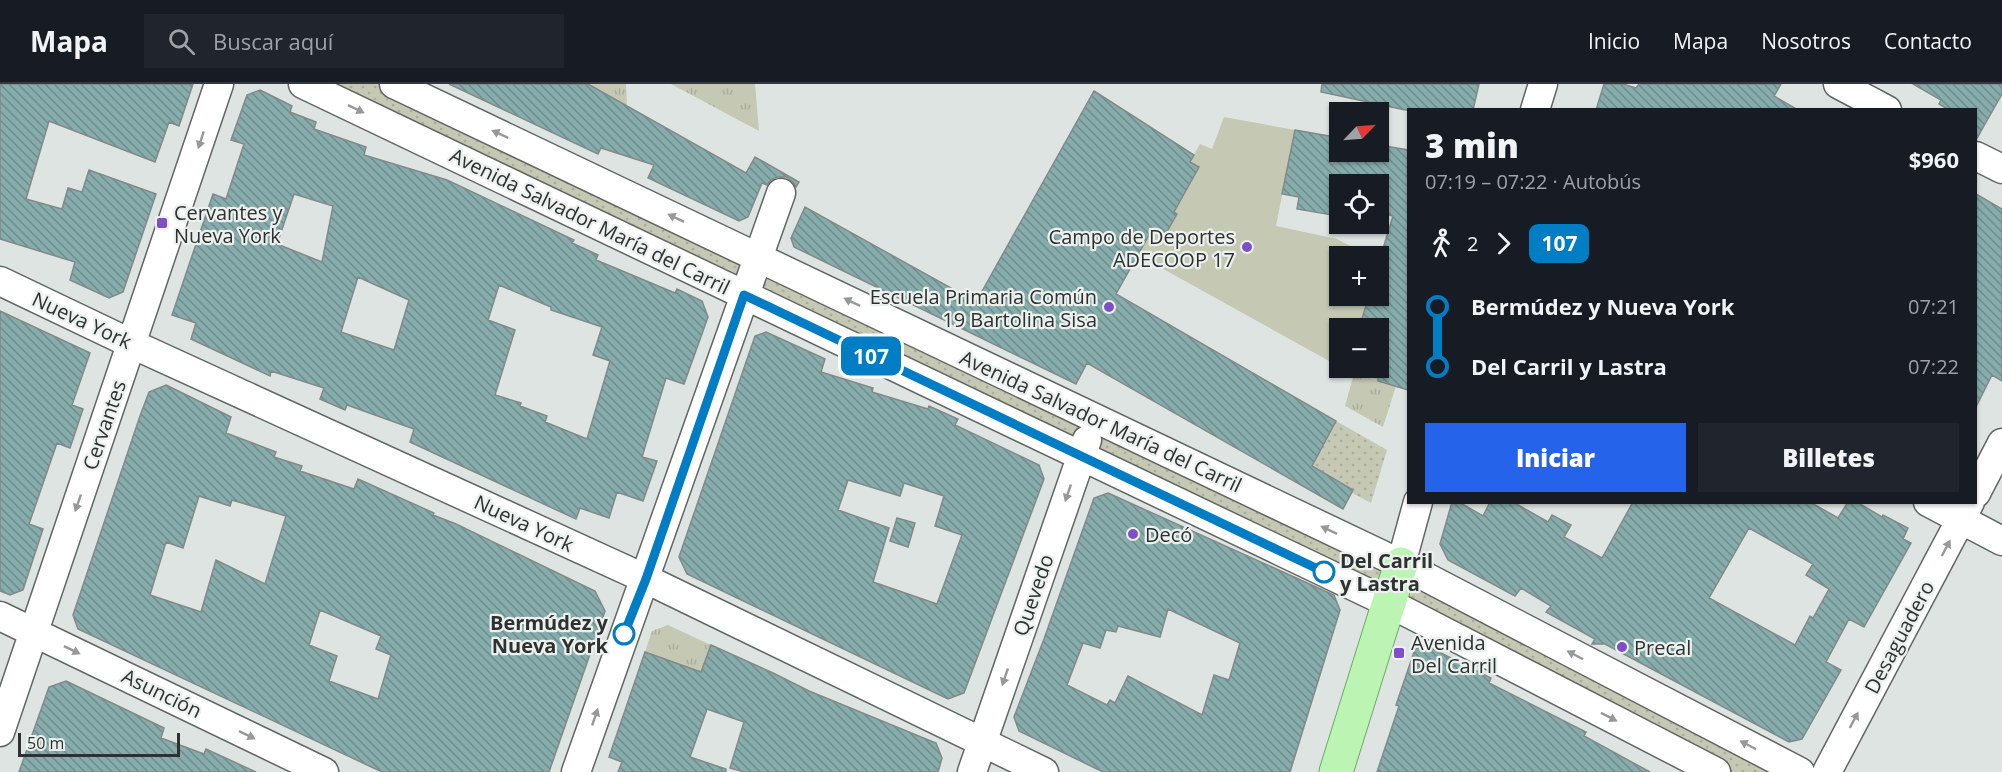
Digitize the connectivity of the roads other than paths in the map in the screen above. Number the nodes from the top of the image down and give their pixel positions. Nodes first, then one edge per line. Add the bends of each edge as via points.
1 (219, 84) edge
2 (303, 84) edge
3 (394, 84) edge
4 (1543, 84) edge
5 (1838, 84) edge
6 (1536, 108) edge
7 (1883, 108) edge
8 (1977, 156) edge
9 (2002, 169) edge
10 (781, 193) dead end
11 (758, 257) junction
12 (0, 281) edge
13 (744, 295) junction
14 (132, 344) junction
15 (1094, 418) junction
16 (2002, 444) edge
17 (1081, 456) junction
18 (1977, 491) edge
19 (1417, 504) edge
20 (1936, 504) edge
21 (1966, 511) edge
22 (2002, 541) edge
23 (1401, 564) junction
24 (646, 579) junction
25 (1389, 603) junction
26 (0, 616) edge
27 (34, 631) junction
28 (0, 732) edge
29 (982, 742) junction
30 (324, 772) edge
31 (576, 772) edge
32 (972, 772) edge
33 (1044, 772) edge
34 (1336, 772) edge
35 (1716, 772) edge
36 (1800, 772) edge
37 (1827, 772) edge

1 -> 14 street, Cervantes
2 -> 13 street, Avenida Salvador María del Carril
11 -> 3 street, Avenida Salvador María del Carril
4 - 6 street
5 - 7 street
8 - 9 street
10 - 11 street
11 - 13 street
15 -> 11 street, Avenida Salvador María del Carril
12 - 14 street, Nueva York
13 - 17 street, Avenida Salvador María del Carril
13 - 24 street
14 - 24 street, Nueva York
14 -> 27 street, Cervantes
15 - 17 street, Quevedo
23 -> 15 street, Avenida Salvador María del Carril
16 - 18 street
17 - 25 street, Avenida Salvador María del Carril
17 -> 29 street, Quevedo
19 - 23 street
20 - 21 street
21 - 22 street
37 -> 21 street, Desaguadero
23 - 25 main road
36 -> 23 street, Avenida Salvador María del Carril
24 - 29 street, Nueva York
31 -> 24 street
25 - 34 main road
25 -> 35 street, Avenida Salvador María del Carril
26 - 27 street, Asunción
27 - 28 street, Cervantes
27 -> 30 street, Asunción
29 - 32 street, Quevedo
29 - 33 street, Nueva York

